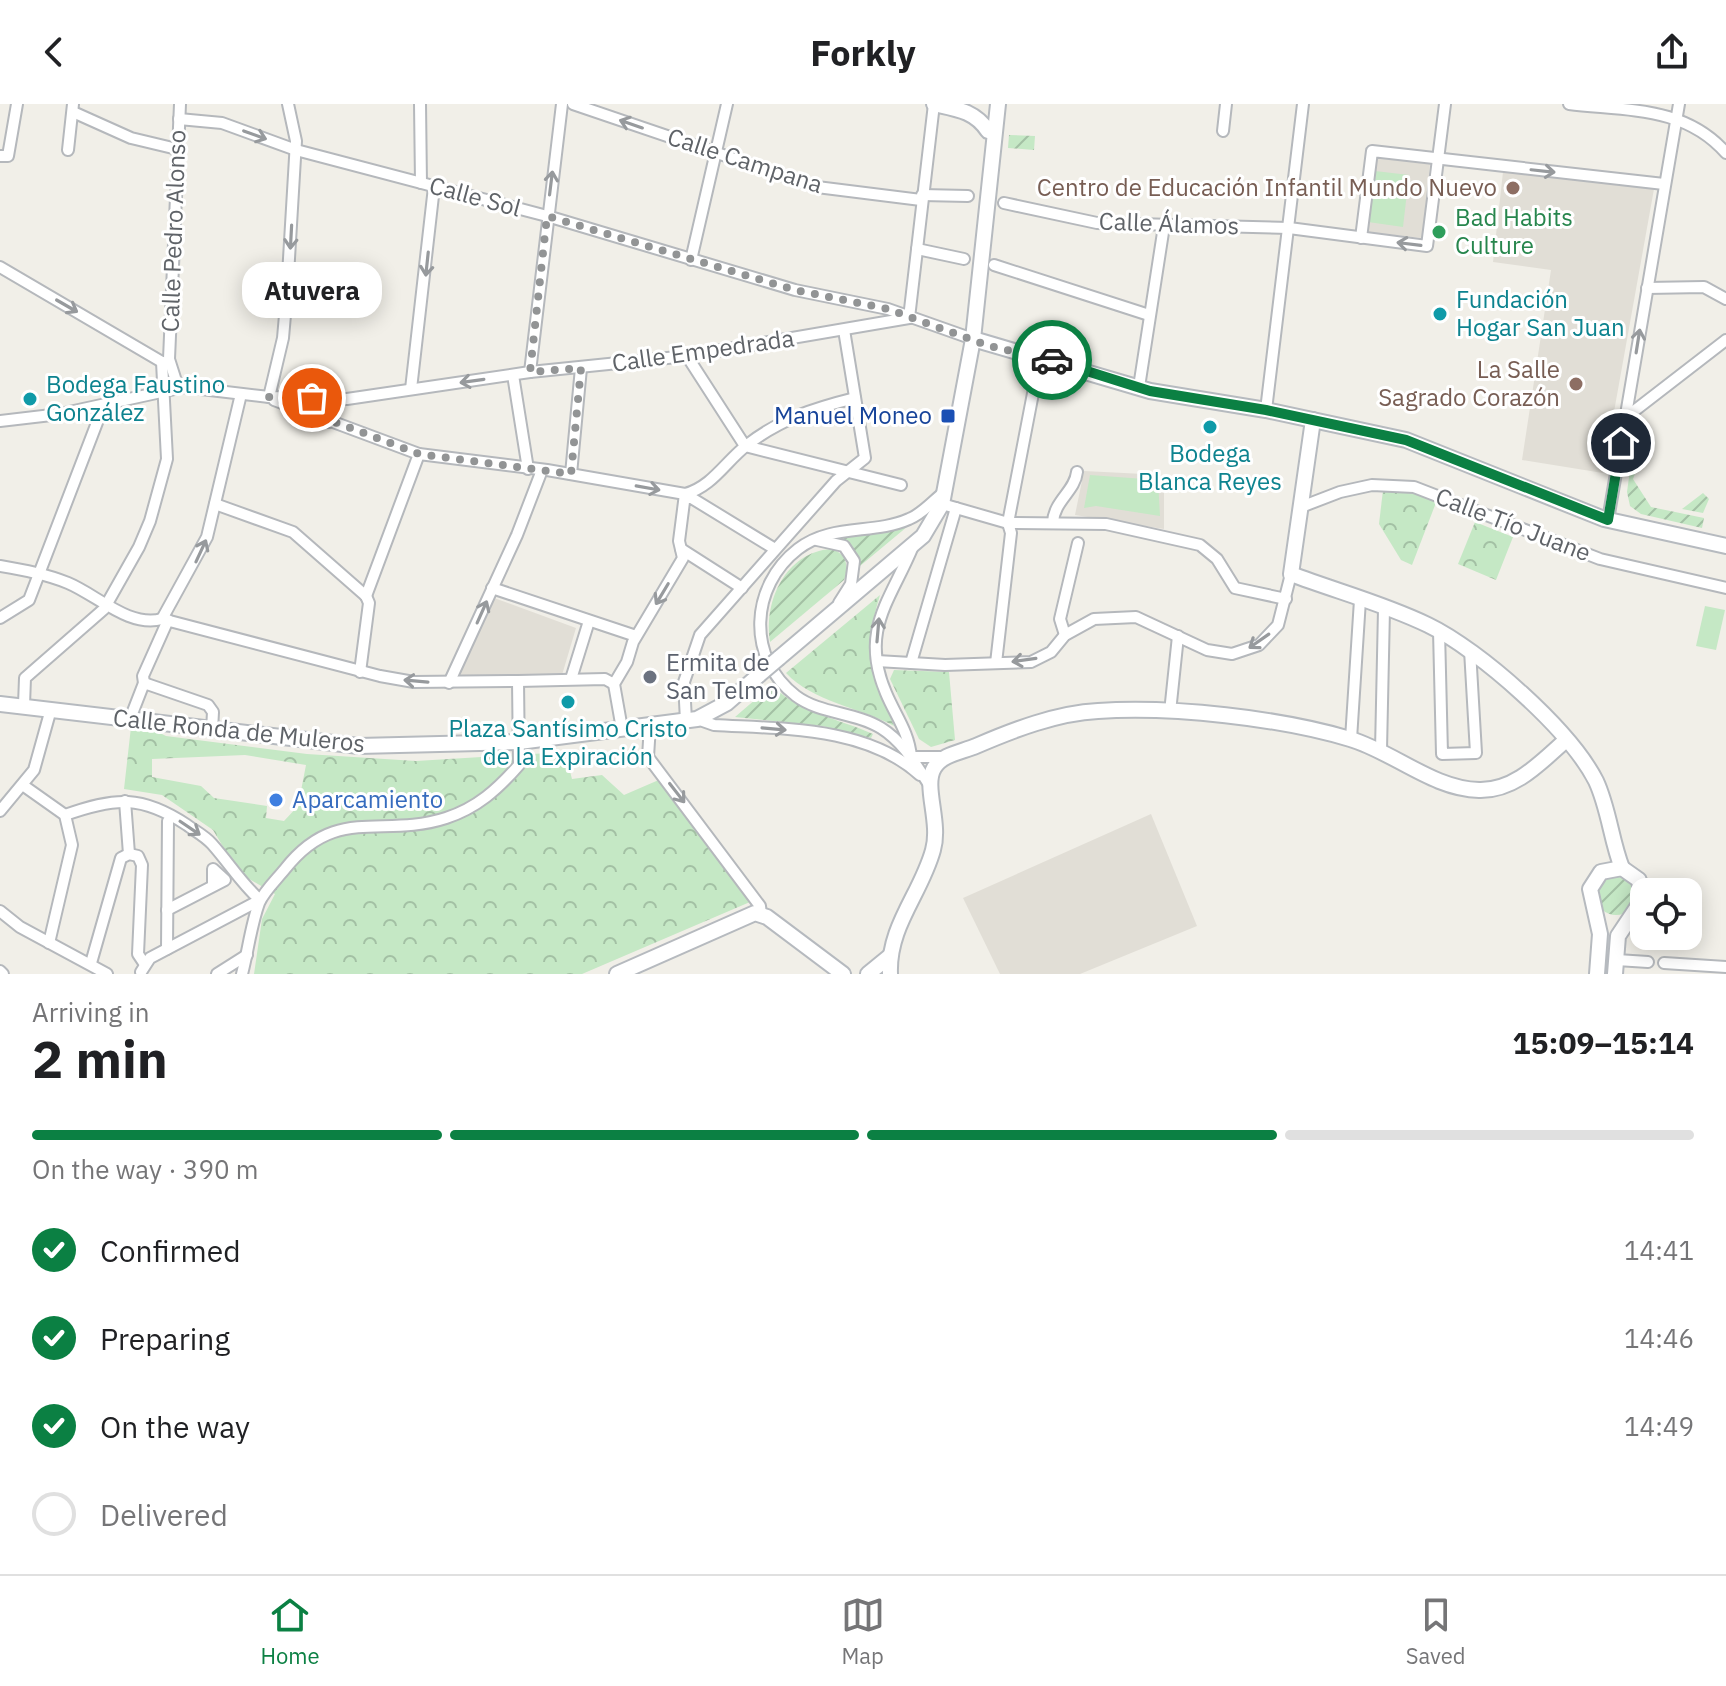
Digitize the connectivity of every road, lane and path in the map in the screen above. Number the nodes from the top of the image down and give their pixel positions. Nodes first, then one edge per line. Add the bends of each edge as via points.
1 (17, 104) edge
2 (180, 104) edge
3 (288, 104) edge
4 (420, 104) edge
5 (562, 104) edge
6 (573, 104) edge
7 (727, 104) edge
8 (934, 104) edge
9 (977, 104) edge
10 (998, 104) edge
11 (1226, 104) edge
12 (1303, 104) edge
13 (1445, 104) edge
14 (1569, 104) edge
15 (1679, 104) edge
16 (73, 108) edge
17 (962, 111) junction
18 (1677, 117) junction
19 (179, 119) junction
20 (1223, 131) dead end
21 (990, 137) junction
22 (177, 149) junction
23 (68, 150) dead end
24 (296, 150) junction
25 (714, 152) junction
26 (1726, 153) edge
27 (0, 156) edge
28 (1438, 159) junction
29 (421, 183) junction
30 (1664, 184) junction
31 (434, 187) junction
32 (968, 196) dead end
33 (922, 198) junction
34 (1004, 203) dead end
35 (547, 216) junction
36 (1164, 226) junction
37 (1289, 228) junction
38 (1361, 238) junction
39 (917, 249) junction
40 (964, 259) dead end
41 (691, 260) junction
42 (994, 265) dead end
43 (0, 267) edge
44 (1647, 288) junction
45 (1726, 299) edge
46 (882, 308) junction
47 (1149, 315) junction
48 (909, 318) junction
49 (880, 326) junction
50 (844, 330) junction
51 (973, 339) junction
52 (1726, 340) edge
53 (687, 356) junction
54 (1040, 357) junction
55 (166, 360) junction
56 (581, 368) junction
57 (530, 372) junction
58 (513, 375) junction
59 (184, 387) junction
60 (1139, 387) junction
61 (411, 389) junction
62 (162, 393) junction
63 (241, 394) junction
64 (269, 397) junction
65 (333, 398) junction
66 (855, 398) junction
67 (99, 407) junction
68 (1266, 410) junction
69 (1625, 418) junction
70 (1313, 420) junction
71 (0, 421) edge
72 (329, 422) junction
73 (745, 446) junction
74 (419, 454) junction
75 (528, 469) junction
76 (542, 470) junction
77 (849, 471) junction
78 (1077, 472) dead end
79 (571, 474) junction
80 (901, 485) dead end
81 (685, 494) junction
82 (947, 502) junction
83 (215, 504) junction
84 (1301, 507) junction
85 (1608, 520) junction
86 (1053, 522) junction
87 (1008, 523) junction
88 (811, 541) junction
89 (1078, 543) dead end
90 (913, 544) junction
91 (1726, 546) edge
92 (681, 549) junction
93 (775, 549) junction
94 (0, 566) edge
95 (39, 573) junction
96 (1291, 574) junction
97 (492, 588) junction
98 (742, 588) junction
99 (1726, 588) edge
100 (366, 596) junction
101 (1286, 599) junction
102 (1360, 600) junction
103 (106, 605) junction
104 (1384, 609) junction
105 (835, 610) junction
106 (0, 618) edge
107 (165, 620) junction
108 (589, 621) junction
109 (1439, 631) junction
110 (1065, 635) junction
111 (636, 636) junction
112 (1178, 636) junction
113 (1470, 650) junction
114 (877, 661) junction
115 (911, 663) junction
116 (996, 663) junction
117 (360, 672) junction
118 (571, 679) junction
119 (518, 681) junction
120 (144, 683) junction
121 (449, 683) junction
122 (614, 684) junction
123 (0, 704) edge
124 (24, 705) junction
125 (51, 709) junction
126 (1170, 712) junction
127 (130, 719) junction
128 (692, 720) junction
129 (650, 725) junction
130 (622, 729) junction
131 (212, 730) junction
132 (1351, 739) junction
133 (1566, 740) junction
134 (519, 742) junction
135 (1381, 750) junction
136 (911, 757) junction
137 (944, 757) junction
138 (928, 783) junction
139 (24, 786) junction
140 (125, 801) junction
141 (0, 811) edge
142 (65, 815) junction
143 (168, 821) dead end
144 (125, 856) junction
145 (1616, 863) junction
146 (1635, 878) edge
147 (213, 886) dead end
148 (260, 900) junction
149 (1593, 909) junction
150 (167, 910) junction
151 (0, 911) edge
152 (761, 915) junction
153 (1630, 917) edge
154 (1630, 918) edge
155 (49, 943) junction
156 (167, 949) junction
157 (247, 955) junction
158 (890, 956) junction
159 (1648, 962) dead end
160 (91, 963) junction
161 (1664, 963) dead end
162 (1616, 967) edge
163 (1726, 967) edge
164 (143, 971) edge
165 (107, 974) edge
166 (217, 974) edge
167 (242, 974) edge
168 (617, 974) edge
169 (841, 974) edge
170 (868, 974) edge
171 (890, 974) edge
172 (1597, 974) edge

1 - 27 street via 8,156
2 - 19 street, Calle Pedro Alonso
3 - 24 street
4 - 29 street
35 -> 5 street
25 -> 6 street, Calle Campana
7 - 25 street
8 - 17 street
8 - 33 street
9 - 17 street
9 - 21 street
10 - 21 street
11 - 20 street
12 - 37 street
13 - 28 street
14 - 18 street
15 - 18 street
16 - 22 street via 131,138
16 - 23 street
17 - 21 street via 980,119
18 - 26 street via 1712,136
18 - 30 street
19 - 22 street, Calle Pedro Alonso
19 -> 24 street, Calle Sol via 222,123
21 - 51 street
22 - 55 street, Calle Pedro Alonso via 175,287
24 - 29 street, Calle Sol
24 -> 64 street via 283,338
25 - 33 street, Calle Campana via 817,187
25 - 41 street
28 -> 30 street
28 - 38 street via 1372,151
28 -> 38 street, Calle Álamos via 1427,246
29 - 31 street, Calle Sol
30 - 44 street
31 - 35 street, Calle Sol
31 -> 61 street
32 - 33 street
33 - 39 street
34 - 36 street, Calle Álamos via 1097,223
35 - 41 street, Calle Sol
35 - 57 street
36 - 37 street, Calle Álamos
36 - 47 street
37 - 38 street, Calle Álamos
37 - 68 street
39 - 40 street
39 - 48 street
41 - 46 street, Calle Sol
42 - 47 street
43 -> 55 street
44 - 45 street via 1704,287
69 -> 44 street
46 - 48 street, Calle Sol
46 - 49 street
47 - 60 street
48 - 49 street, Calle Empedrada
48 - 51 street, Calle Sol
49 - 50 street, Calle Empedrada
50 - 53 street, Calle Empedrada
50 - 66 street
51 - 54 street
51 - 82 street
52 - 69 street
53 - 56 street, Calle Empedrada
53 - 73 street
54 - 60 street
54 - 87 street
55 - 59 street
55 - 62 street, Calle Pedro Alonso
56 - 57 street, Calle Empedrada
56 - 79 street
57 - 58 street, Calle Empedrada
58 -> 61 street, Calle Empedrada
58 - 75 street
59 - 62 street
59 - 63 street
60 - 68 street
61 - 65 street, Calle Empedrada
62 - 67 street
62 - 103 street, Calle Pedro Alonso via 167,459 161,483 139,547
63 - 64 street
63 - 83 street
64 - 65 street, Calle Empedrada
64 - 72 street
65 - 72 street
66 - 73 street via 795,414
66 - 77 street via 865,458
67 - 71 street
67 - 95 street
68 - 70 street
69 - 85 street
70 - 84 street
70 - 85 street via 1406,440
72 - 74 street
73 - 77 street
73 - 81 street via 700,490
74 - 75 street
74 - 100 street
75 - 76 street
76 - 79 street
76 - 97 street
77 - 80 street
77 - 93 street
78 - 86 street via 1057,504
79 -> 81 street
81 - 92 street
81 - 93 street
82 - 87 street
82 - 88 street via 909,519
82 - 90 street
82 - 115 street
83 - 100 street via 293,532
107 -> 83 street via 201,554
84 - 96 street
84 - 99 street, Calle Tío Juane via 1372,485 1414,487 1600,559
85 - 91 street
86 - 87 street
86 - 101 street via 1106,524 1200,545 1217,559 1235,588
87 - 116 street
88 - 105 street via 844,546 854,561 851,584
88 - 136 street via 786,561 762,600 759,630 768,661 797,697 868,721
89 - 110 street via 1060,619
90 - 105 street
114 -> 90 street via 880,612
92 - 98 street
92 -> 111 street via 683,558
93 - 98 street
94 - 95 street
95 - 103 street
95 - 106 street via 29,600
96 - 101 street
96 - 102 street
97 - 108 street
121 -> 97 street
98 - 128 street via 694,644 684,682
100 - 117 street
101 -> 112 street via 1278,625 1259,645 1232,654 1207,650
102 - 104 street
102 - 132 street
103 - 107 street
103 - 124 street, Calle Pedro Alonso via 25,678
104 - 109 street
104 - 135 street
105 - 128 street, bridge via 727,703
107 - 117 street
107 - 120 street
108 - 111 street
108 - 118 street
109 - 113 street
109 - 113 street via 1442,754 1476,753
110 - 112 street via 1094,619 1136,617
110 -> 116 street via 1051,652 1031,662
111 - 122 street
112 - 126 street
113 - 133 street
114 - 115 street
114 - 136 street
115 - 116 street
121 -> 117 street
118 - 119 street
118 - 122 street
119 - 121 street
119 - 134 street
120 - 127 street
120 - 131 street via 208,705
122 - 130 street
123 - 124 street, Calle Ronda de Muleros
124 - 125 street, Calle Ronda de Muleros
125 - 127 street, Calle Ronda de Muleros
125 - 139 street via 34,770
126 - 132 street
126 - 137 street via 1095,711 1045,722
127 - 131 street, Calle Ronda de Muleros
128 - 129 street, Calle Ronda de Muleros
128 -> 138 street via 829,734 891,755
129 - 130 street, Calle Ronda de Muleros
129 -> 152 street via 648,757 760,906
130 - 134 street, Calle Ronda de Muleros
131 - 134 street, Calle Ronda de Muleros via 359,746
132 - 135 street
133 - 135 street via 1524,776 1499,788 1478,790 1453,786
133 - 145 street via 1601,793
134 - 148 street via 519,765 473,807 420,825 355,826 325,834 296,855
136 - 137 street
136 - 138 street
137 - 138 street
138 - 158 street via 936,811 934,849 895,933
139 - 141 street
139 - 142 street
140 - 142 street
140 - 144 street
140 -> 148 street via 145,802 171,814 210,841
142 - 155 street via 72,845
143 - 150 street
144 - 160 street
144 - 164 street via 138,856 142,865 138,954
145 - 146 street
145 - 149 street via 1594,880 1589,900
147 - 150 street
148 - 156 street
148 - 157 street
149 - 153 street via 1610,921
149 - 172 street via 1600,934
150 - 156 street
151 - 155 street
152 - 168 street via 748,914
152 - 169 street
154 - 162 street via 1618,936
155 - 160 street
156 - 164 street
157 - 166 street
157 - 167 street
158 - 170 street
158 - 171 street
159 - 162 street
160 - 165 street
161 - 163 street

